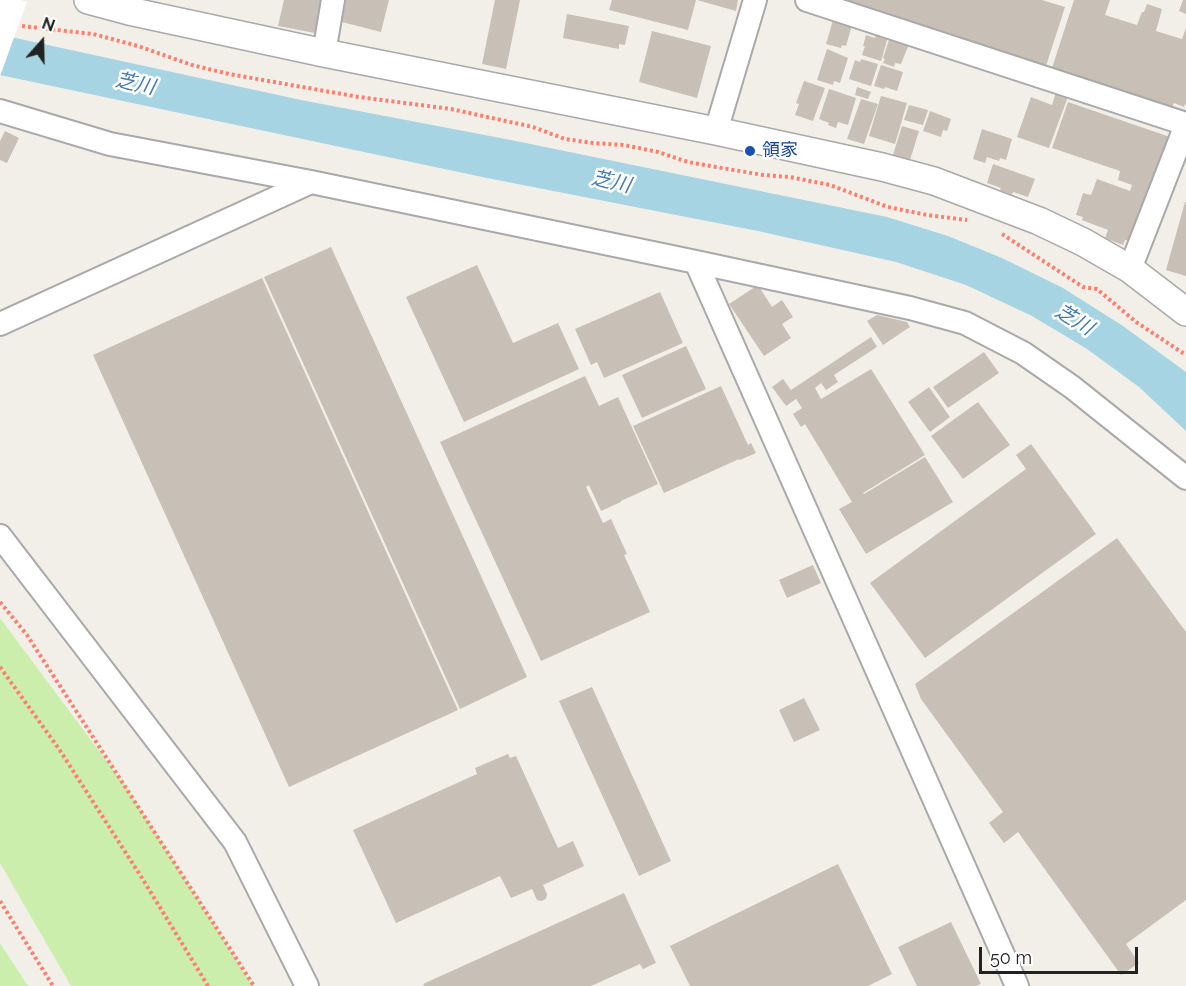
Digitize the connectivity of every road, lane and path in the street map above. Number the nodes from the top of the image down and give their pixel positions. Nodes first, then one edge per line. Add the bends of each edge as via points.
1 (88, 0) edge
2 (333, 0) edge
3 (755, 0) edge
4 (807, 0) edge
5 (22, 26) dead end
6 (324, 53) junction
7 (0, 111) edge
8 (1186, 124) edge
9 (716, 130) junction
10 (311, 182) junction
11 (971, 221) dead end
12 (1000, 233) dead end
13 (696, 262) junction
14 (1130, 269) junction
15 (1186, 312) edge
16 (0, 324) edge
17 (1186, 355) edge
18 (1186, 478) edge
19 (0, 536) edge
20 (0, 602) edge
21 (0, 667) edge
22 (0, 901) edge
23 (53, 986) edge
24 (208, 986) edge
25 (254, 986) edge
26 (307, 986) edge
27 (1017, 986) edge

1 - 6 street
2 - 6 street
3 - 9 street
4 - 8 street
5 - 11 path via 93,34 229,74 451,109 533,127 565,139 624,145 707,166 830,185 888,207
6 - 9 street
7 - 10 street via 110,144
8 - 14 street
9 - 14 street via 934,181 1039,220
10 - 13 street
10 - 16 street
12 - 17 path via 1083,287 1096,289
13 - 18 street via 965,322 1023,353 1072,387
13 - 27 street
14 - 15 street
19 - 26 street via 235,842
20 - 25 path via 27,636
21 - 24 path via 59,749
22 - 23 path

